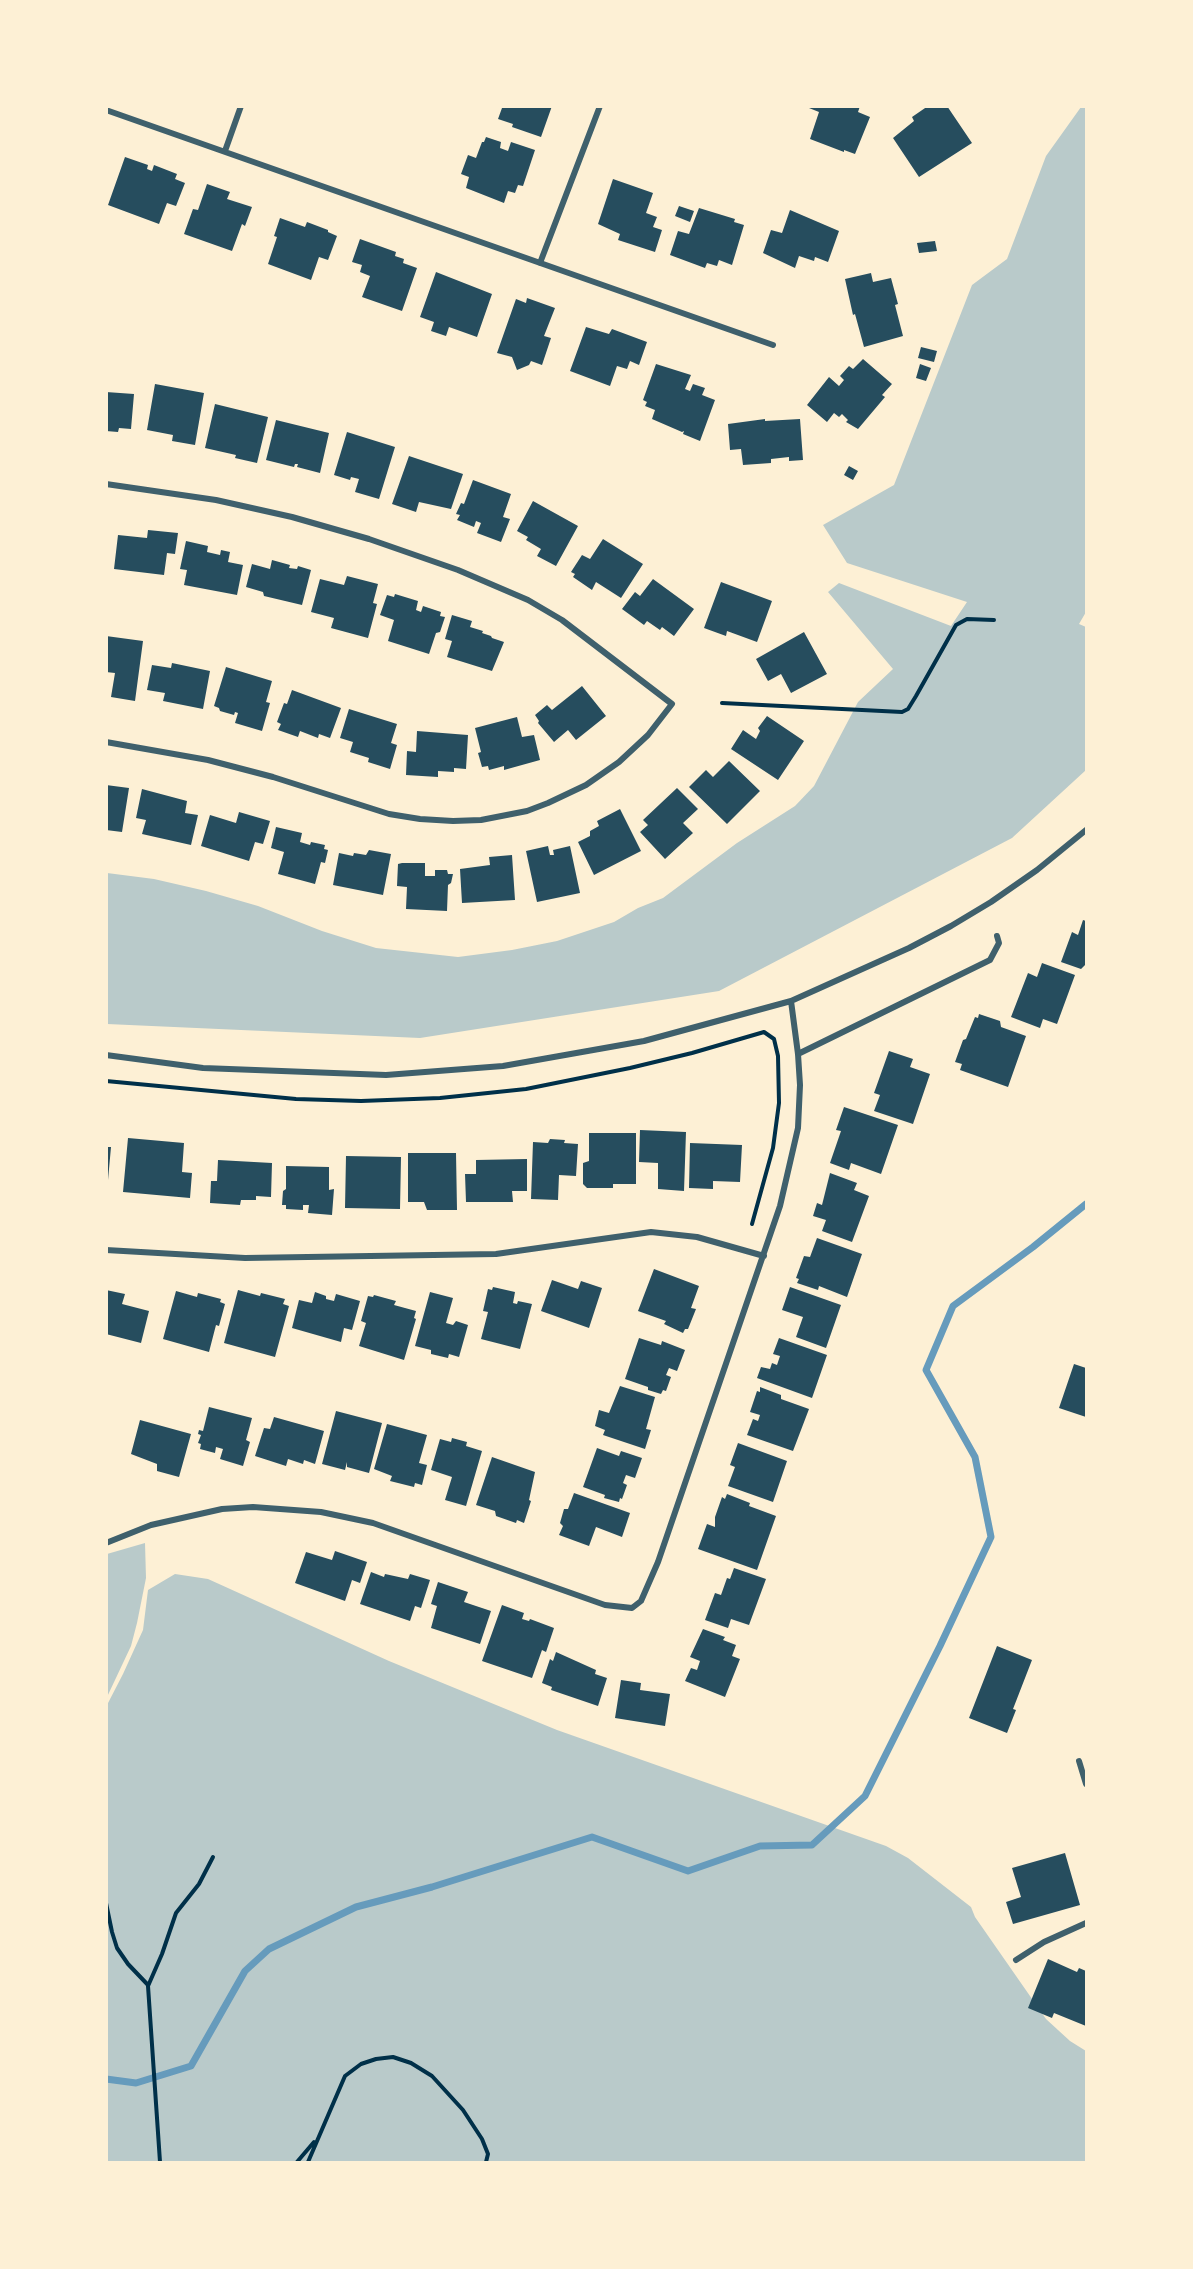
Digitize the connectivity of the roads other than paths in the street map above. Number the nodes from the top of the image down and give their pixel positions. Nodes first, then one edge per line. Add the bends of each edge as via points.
1 (241, 106) edge
2 (600, 106) edge
3 (106, 110) edge
4 (225, 151) junction
5 (540, 263) junction
6 (773, 345) dead end
7 (106, 484) edge
8 (106, 742) edge
9 (1086, 830) edge
10 (997, 936) dead end
11 (791, 1001) junction
12 (798, 1054) junction
13 (106, 1055) edge
14 (106, 1250) edge
15 (764, 1256) junction
16 (106, 1543) edge
17 (1079, 1761) dead end
18 (1086, 1784) edge
19 (1086, 1923) edge
20 (1016, 1960) dead end

1 - 4 street
2 - 5 street
3 - 4 street
4 - 5 street
5 - 6 street
7 - 8 street via 216,500 292,517 458,570 528,600 562,620 672,704 626,756 586,785 526,811 481,820 431,820 389,814 208,760
9 - 11 street via 1037,870 951,927
10 - 12 street via 999,944 990,960
11 - 12 street
11 - 13 street via 644,1041 503,1066 386,1075 203,1068
12 - 15 street via 798,1128
14 - 15 street via 245,1258 496,1254 651,1232 697,1237
15 - 16 street via 658,1562 641,1601 632,1608 605,1605 373,1524 321,1512 222,1509 151,1525
17 - 18 street
19 - 20 street

